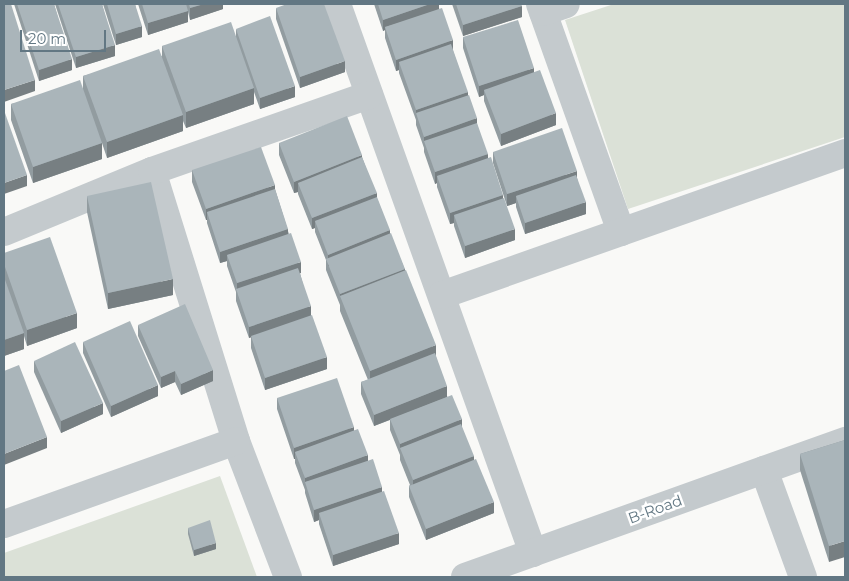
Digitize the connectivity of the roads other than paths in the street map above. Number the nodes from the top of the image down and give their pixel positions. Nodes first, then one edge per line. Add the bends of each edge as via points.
1 (337, 4) edge
2 (549, 6) edge
3 (369, 96) junction
4 (845, 153) edge
5 (152, 171) junction
6 (4, 232) edge
7 (621, 232) junction
8 (442, 295) junction
9 (236, 441) junction
10 (845, 441) edge
11 (764, 470) junction
12 (4, 524) edge
13 (533, 553) junction
14 (288, 577) edge
15 (464, 577) edge
16 (803, 577) edge

1 - 3 street
2 - 7 street
3 - 5 street
3 - 8 street
4 - 7 street
5 - 6 street
5 - 9 street
7 - 8 street
8 - 13 street
9 - 12 street
9 - 14 street
10 - 11 street, B-Road
11 - 13 street, B-Road
11 - 16 street
13 - 15 street, B-Road

